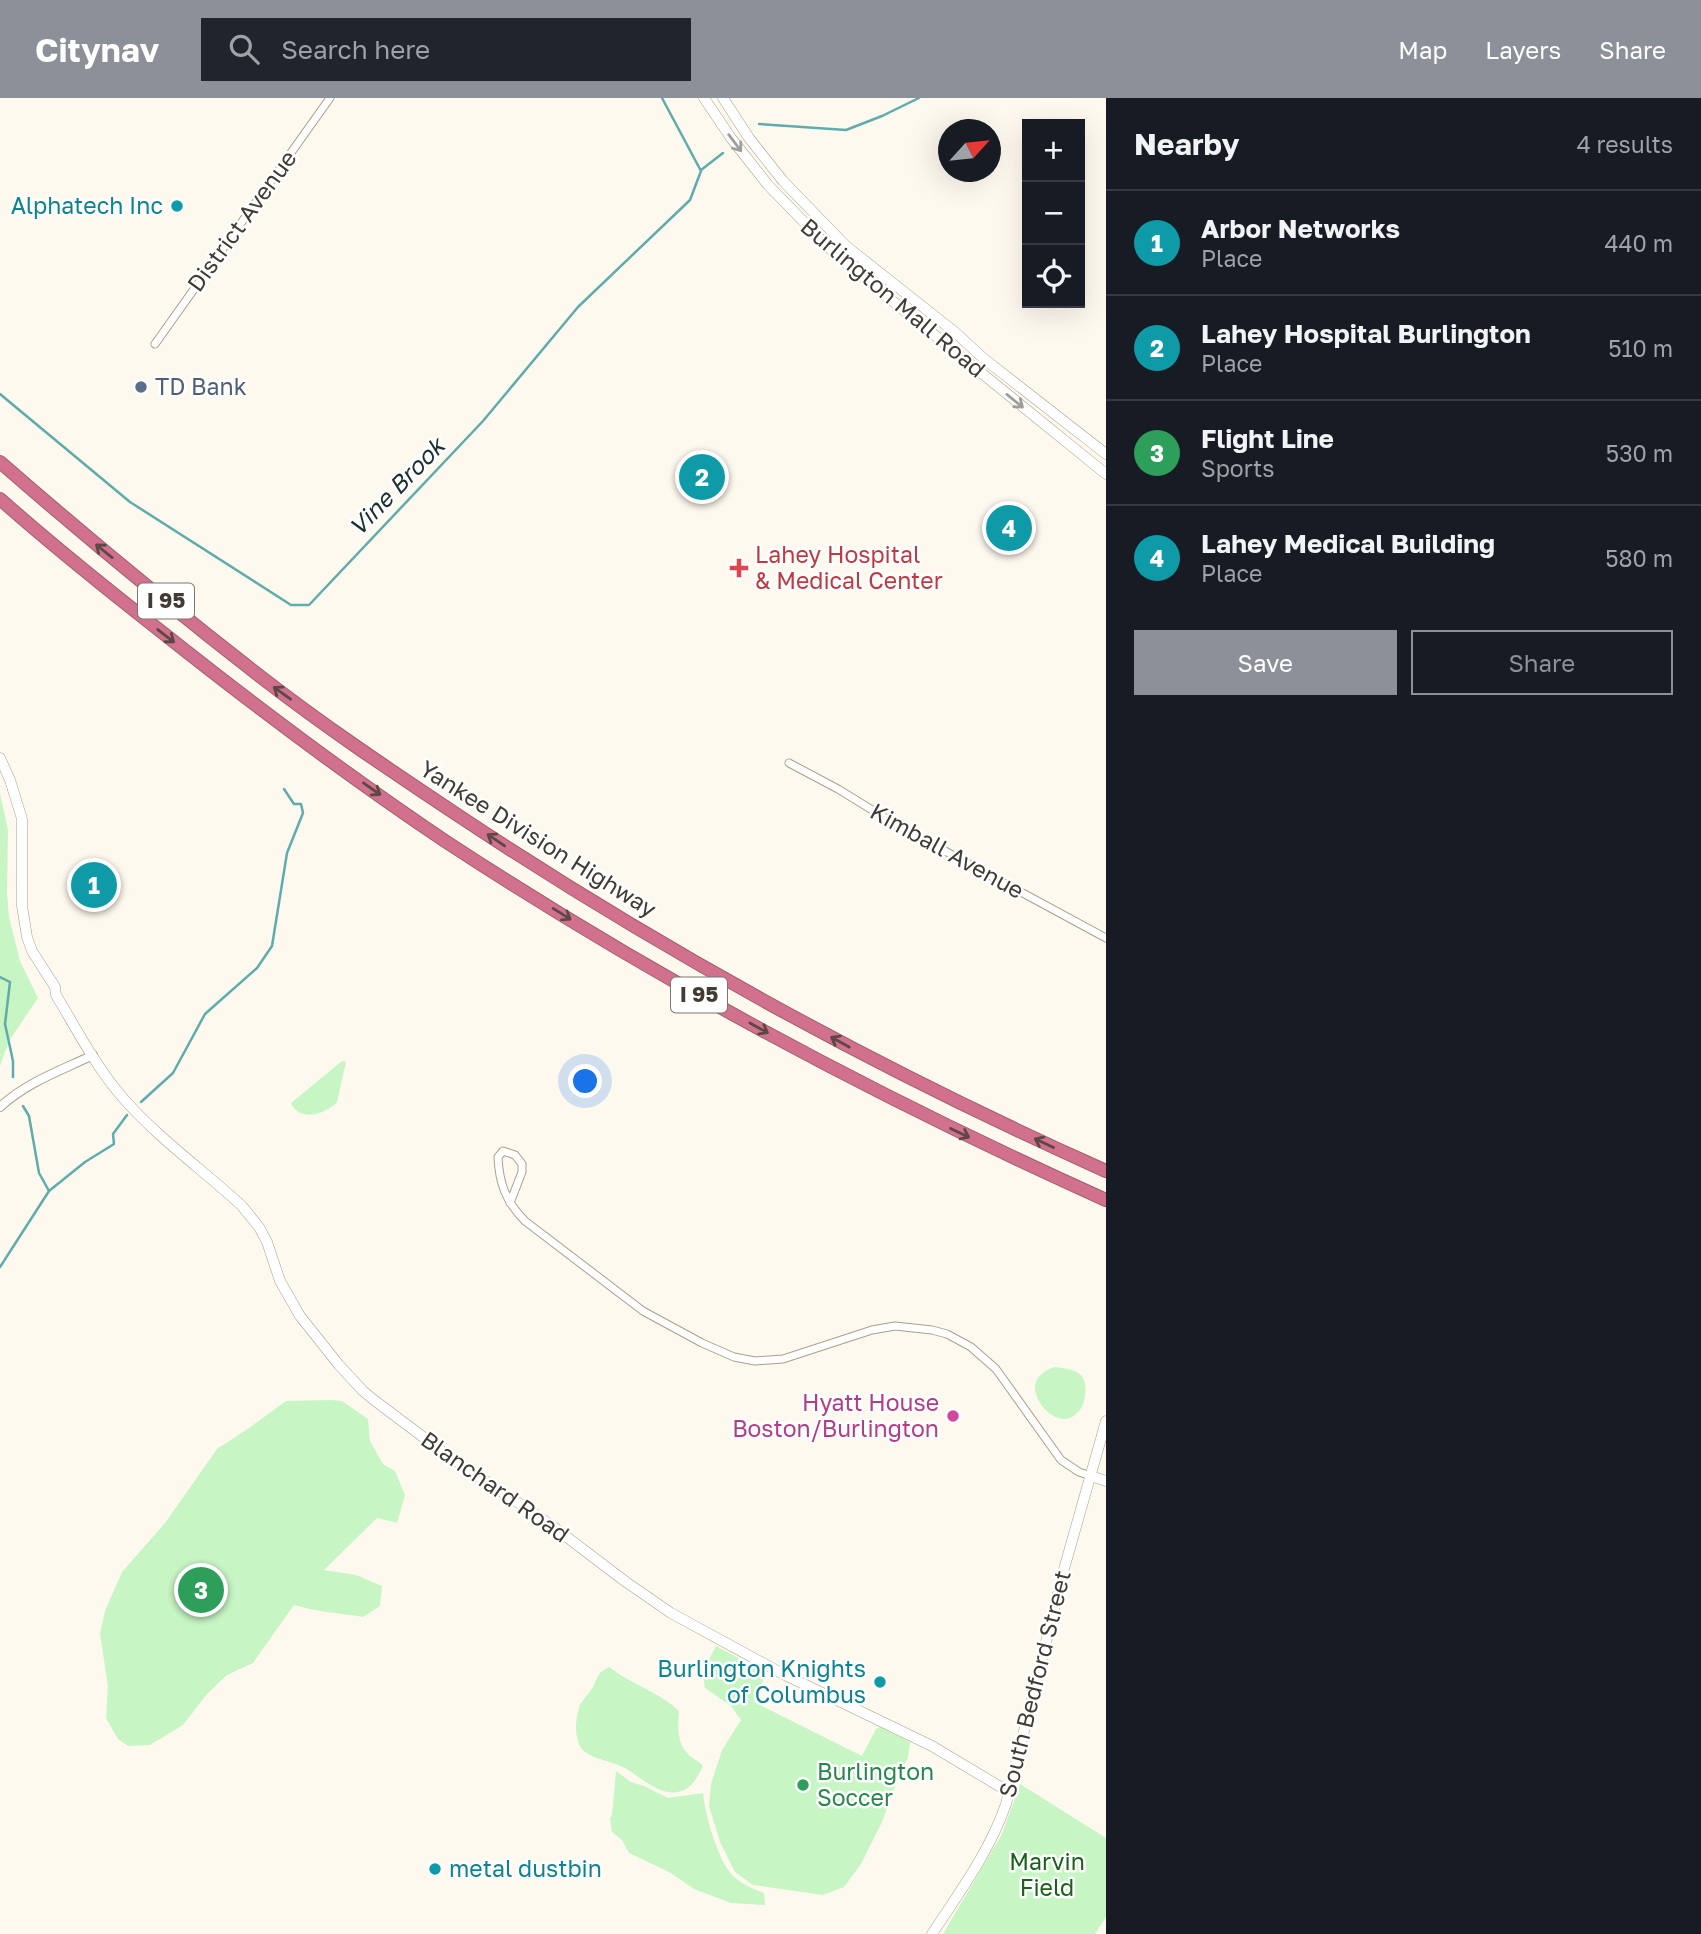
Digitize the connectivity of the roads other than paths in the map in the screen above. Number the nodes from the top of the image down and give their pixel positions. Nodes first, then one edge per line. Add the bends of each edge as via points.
1 (330, 98) edge
2 (705, 98) edge
3 (723, 98) edge
4 (155, 344) dead end
5 (1106, 454) edge
6 (0, 462) edge
7 (1106, 474) edge
8 (0, 499) edge
9 (0, 758) edge
10 (789, 763) dead end
11 (1106, 938) edge
12 (93, 1055) junction
13 (0, 1107) edge
14 (1106, 1171) edge
15 (1106, 1200) edge
16 (510, 1203) junction
17 (1106, 1421) edge
18 (1091, 1476) junction
19 (1106, 1481) edge
20 (1009, 1791) junction
21 (932, 1934) edge

1 - 4 street, District Avenue
2 -> 7 main road, Burlington Mall Road via 768,185 837,256
3 - 5 main road, Burlington Mall Road via 783,181 846,246
14 -> 6 highway, Yankee Division Highway / I 95 via 846,1046 510,850 261,677
8 -> 15 highway, Yankee Division Highway / I 95 via 222,680 349,774 519,888 804,1053 964,1135
9 - 12 main road, Blanchard Road via 22,819 22,906 27,937
10 - 11 street, Kimball Avenue
12 - 13 street via 44,1077
12 - 20 main road, Blanchard Road via 132,1107 253,1219 300,1316 373,1400 669,1611 782,1674 932,1746
16 - 16 street via 522,1164 503,1151 498,1157 499,1175
16 - 18 street via 525,1221 643,1311 734,1357 783,1359 889,1326 932,1330 958,1339 996,1369 1064,1464
17 - 18 main road, South Bedford Street
18 - 19 main road
18 - 20 main road, South Bedford Street
20 - 21 main road, South Bedford Street via 987,1847

